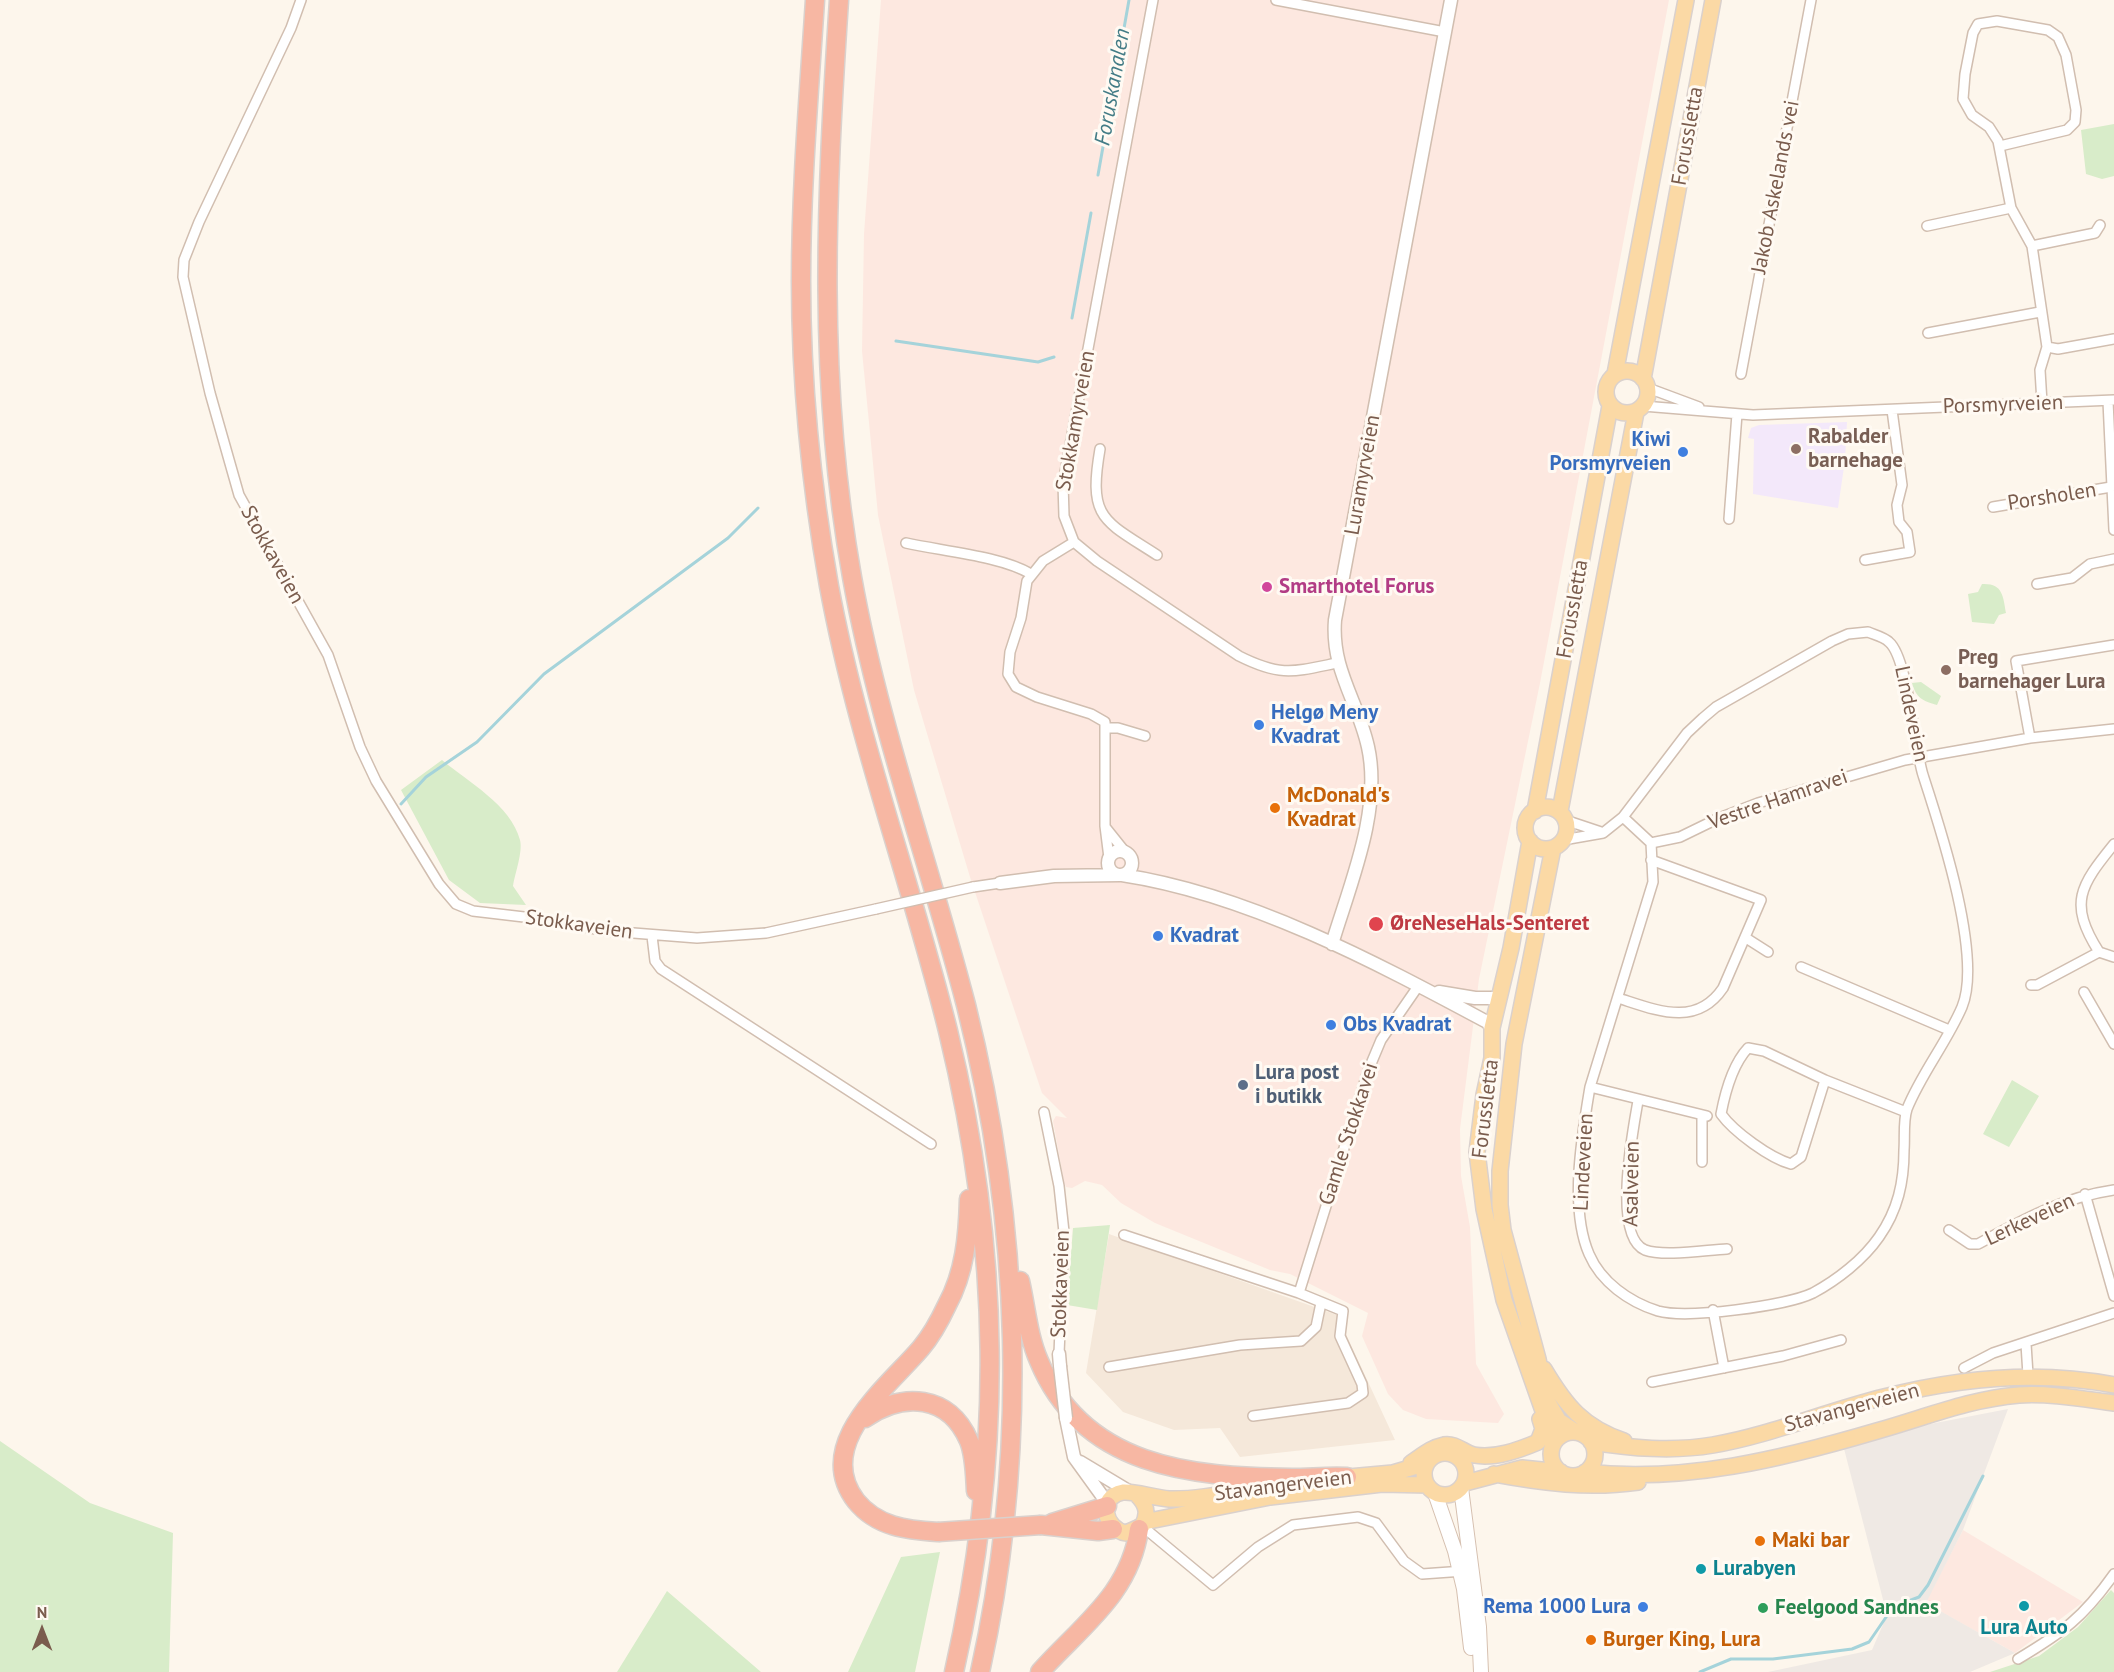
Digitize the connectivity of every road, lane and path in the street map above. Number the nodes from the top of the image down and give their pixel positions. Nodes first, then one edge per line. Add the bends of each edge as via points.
1 (302, 0) edge
2 (815, 0) edge
3 (839, 0) edge
4 (1154, 0) edge
5 (1276, 0) edge
6 (1451, 0) edge
7 (1686, 0) edge
8 (1713, 0) edge
9 (1811, 0) edge
10 (1445, 32) junction
11 (2000, 146) junction
12 (2011, 208) junction
13 (2100, 225) dead end
14 (1927, 226) dead end
15 (2032, 246) junction
16 (2040, 312) junction
17 (1928, 333) dead end
18 (2114, 339) edge
19 (2047, 347) junction
20 (1616, 374) junction
21 (1742, 374) dead end
22 (1646, 383) junction
23 (2111, 401) edge
24 (2042, 403) junction
25 (1610, 406) junction
26 (1640, 409) junction
27 (1704, 410) junction
28 (1892, 410) junction
29 (1737, 414) junction
30 (1100, 449) dead end
31 (2111, 487) junction
32 (1993, 507) dead end
33 (1729, 519) dead end
34 (2114, 530) edge
35 (1074, 542) junction
36 (906, 543) dead end
37 (1157, 555) dead end
38 (2114, 559) edge
39 (1865, 560) dead end
40 (1031, 574) junction
41 (2037, 584) dead end
42 (2114, 645) edge
43 (1337, 663) junction
44 (1105, 728) junction
45 (2114, 729) edge
46 (1145, 736) dead end
47 (2031, 738) junction
48 (1918, 758) junction
49 (1535, 811) junction
50 (1563, 816) junction
51 (1623, 817) junction
52 (1105, 826) junction
53 (1604, 833) junction
54 (1530, 841) junction
55 (1651, 843) junction
56 (1558, 844) junction
57 (2114, 844) edge
58 (1129, 855) junction
59 (1651, 860) junction
60 (1109, 861) junction
61 (1121, 875) junction
62 (1076, 876) junction
63 (1156, 880) junction
64 (1000, 883) joint
65 (652, 936) junction
66 (1746, 938) junction
67 (1332, 944) junction
68 (1768, 952) dead end
69 (2099, 952) junction
70 (2114, 957) edge
71 (1801, 967) dead end
72 (2031, 985) dead end
73 (1424, 988) junction
74 (2084, 992) dead end
75 (1498, 998) junction
76 (1618, 998) junction
77 (2114, 1020) edge
78 (2104, 1026) junction
79 (1492, 1028) junction
80 (1949, 1030) junction
81 (2114, 1044) edge
82 (1825, 1080) junction
83 (1590, 1087) junction
84 (1638, 1101) junction
85 (1044, 1112) dead end
86 (1906, 1112) junction
87 (969, 1134) junction
88 (932, 1144) dead end
89 (1702, 1162) dead end
90 (2114, 1190) edge
91 (2085, 1194) junction
92 (1003, 1201) junction
93 (1949, 1230) dead end
94 (1125, 1235) dead end
95 (1727, 1249) dead end
96 (1299, 1293) junction
97 (2114, 1296) edge
98 (1321, 1303) junction
99 (1713, 1310) junction
100 (2114, 1313) edge
101 (1841, 1340) dead end
102 (2026, 1344) junction
103 (1538, 1359) junction
104 (1059, 1360) joint
105 (1109, 1367) dead end
106 (1724, 1368) junction
107 (1964, 1368) dead end
108 (2028, 1375) junction
109 (1530, 1381) junction
110 (1652, 1382) dead end
111 (2114, 1385) edge
112 (2114, 1403) edge
113 (1253, 1416) dead end
114 (854, 1426) junction
115 (1576, 1432) junction
116 (1591, 1442) junction
117 (1553, 1443) junction
118 (1696, 1447) junction
119 (1074, 1457) junction
120 (1460, 1459) junction
121 (1427, 1463) junction
122 (1562, 1472) junction
123 (1585, 1472) junction
124 (1393, 1473) junction
125 (1676, 1473) junction
126 (1494, 1474) junction
127 (1347, 1477) junction
128 (1463, 1485) junction
129 (1431, 1489) junction
130 (1134, 1494) junction
131 (1107, 1505) junction
132 (1041, 1525) junction
133 (1142, 1526) junction
134 (1113, 1528) junction
135 (976, 1557) junction
136 (1466, 1571) junction
137 (2114, 1574) edge
138 (2018, 1659) dead end
139 (954, 1672) edge
140 (980, 1672) edge
141 (1040, 1672) edge
142 (1475, 1672) edge
143 (1481, 1672) edge

1 - 65 street, Stokkaveien via 184,261 184,288 239,495 328,655 376,781 451,899 474,911
2 - 87 highway via 801,281 806,406 815,496 829,586 854,701 944,1015
3 - 92 highway via 825,282 830,404 839,494 871,667 979,1060
4 - 35 street, Stokkamyrveien via 1063,483 1064,516
5 - 10 street
6 - 10 street, Luramyrveien
7 - 20 main road, Forussletta
8 - 22 main road, Forussletta
9 - 21 street, Jakob Askelands vei
10 - 43 street, Luramyrveien via 1335,620
11 - 11 street via 2067,130 2075,122 2066,55 2058,37 2048,30 1989,21 1978,24 1972,33 1964,99 1972,115 1989,127
11 - 12 street
12 - 14 street
12 - 15 street
13 - 15 street via 2095,233
15 - 16 street
16 - 17 street
16 - 19 street
18 - 19 street via 2058,349
19 - 24 street via 2040,370
20 - 22 main road via 1630,371
20 - 25 main road via 1605,389
22 - 26 main road
22 - 27 street, Porsmyrveien
23 - 24 street, Porsmyrveien
23 - 31 street, Porsholen
24 - 28 street, Porsmyrveien
25 - 26 main road via 1623,414
25 - 49 main road, Forussletta
26 - 27 street, Porsmyrveien
26 - 50 main road, Forussletta
27 - 29 street, Porsmyrveien
28 - 29 street, Porsmyrveien
28 - 39 street via 1902,485 1897,505 1899,522 1907,532 1910,552
29 - 33 street
30 - 37 street via 1095,492 1100,513 1118,530
31 - 32 street, Porsholen
31 - 34 street, Porsholen
35 - 40 street via 1043,561
35 - 43 street via 1239,656 1264,668 1283,673
36 - 40 street via 998,561
38 - 41 street via 2090,564 2072,578
40 - 44 street via 1024,591 1008,674 1016,687 1037,698 1091,714 1105,722
42 - 47 street via 2016,662
43 - 67 street, Luramyrveien via 1363,727 1372,790
44 - 46 street
44 - 52 street
45 - 47 street, Vestre Hamravei
47 - 48 street, Vestre Hamravei
48 - 51 street, Lindeveien via 1899,656 1888,640 1868,632 1848,634 1710,712 1687,733
48 - 55 street, Vestre Hamravei via 1758,803 1680,837
48 - 80 street, Lindeveien via 1952,870 1967,971 1965,996
49 - 50 main road via 1546,807
49 - 54 main road, Forussletta via 1525,827
50 - 53 street
50 - 56 main road, Forussletta via 1566,834
51 - 53 street, Lindeveien
51 - 55 street
52 - 58 street
52 - 60 street
53 - 56 street
54 - 56 main road via 1540,848
54 - 75 main road, Forussletta
55 - 59 street, Lindeveien
56 - 103 main road, Forussletta via 1514,1044 1500,1170 1503,1230
57 - 69 street via 2082,887 2080,900 2088,934
58 - 60 street via 1116,852
58 - 61 street via 1131,870
58 - 63 street, Stokkaveien
59 - 66 street via 1761,900
59 - 76 street, Lindeveien via 1653,882
60 - 61 street via 1111,870
60 - 62 street, Stokkaveien
61 - 62 street, Stokkaveien
61 - 63 street, Stokkaveien
62 - 64 street, Stokkaveien
63 - 67 street, Stokkaveien via 1262,915
64 - 65 street, Stokkaveien, bridge via 746,936
65 - 88 street, Stokkaveien via 654,961 662,969
66 - 68 street
66 - 76 street via 1723,988 1702,1009 1673,1013
67 - 73 street, Stokkaveien
69 - 70 street
69 - 72 street
71 - 80 street
73 - 75 street, Stokkaveien via 1475,998
73 - 79 street, Stokkaveien
73 - 96 street, Gamle Stokkavei via 1381,1040 1368,1071
74 - 78 street
75 - 79 main road, Forussletta
76 - 83 street, Lindeveien
77 - 78 street
78 - 81 street
79 - 109 main road, Forussletta via 1492,1058 1477,1152 1479,1172 1504,1300
80 - 86 street, Lindeveien
82 - 82 street via 1764,1051 1748,1048 1731,1080 1721,1114 1729,1125 1780,1161 1791,1164 1802,1157
82 - 86 street
83 - 84 street
83 - 99 street, Lindeveien via 1580,1211 1583,1238 1596,1266 1605,1281 1617,1290 1660,1311
84 - 89 street via 1704,1116
84 - 95 street, Asalveien via 1629,1157 1629,1229 1635,1244 1655,1252
85 - 104 street, Stokkaveien via 1063,1224
86 - 99 street, Lindeveien via 1900,1194 1886,1226 1868,1250 1829,1283 1793,1300
87 - 114 highway via 968,1231 965,1256 949,1303 923,1346
87 - 135 highway via 985,1253 991,1342 990,1428
90 - 91 street, Lerkeveien
91 - 93 street, Lerkeveien via 2037,1213 1978,1244 1970,1244
91 - 97 street
92 - 127 highway via 1038,1359 1065,1404 1095,1434 1131,1456 1186,1471 1291,1478
92 - 140 highway via 1012,1292 1013,1426 1003,1537
94 - 96 street
96 - 98 street
98 - 105 street via 1316,1327 1301,1341 1240,1345
98 - 113 street via 1343,1311 1340,1336 1363,1393 1348,1403
99 - 106 street
100 - 102 street
101 - 106 street
102 - 107 street via 1994,1353
102 - 108 street
103 - 115 main road, Forussletta via 1553,1413
103 - 118 main road via 1574,1413 1609,1436 1631,1443
104 - 119 street, Stokkaveien, bridge
106 - 110 street
108 - 111 main road, Stavangerveien
108 - 118 main road, Stavangerveien via 1904,1392 1738,1440
109 - 117 main road, Forussletta
109 - 124 main road via 1543,1429 1538,1442 1501,1454 1473,1455 1446,1444
112 - 125 main road, Stavangerveien via 2037,1394 1974,1402 1790,1456 1737,1467
114 - 132 highway, bridge via 844,1460 846,1478 852,1495 878,1520 898,1528 938,1532
114 - 135 highway via 884,1406 902,1400 940,1407 957,1422 969,1442 974,1464
115 - 116 main road
115 - 117 main road
116 - 118 main road, Stavangerveien via 1636,1449
116 - 123 main road via 1594,1458
117 - 120 main road via 1512,1458 1480,1462
117 - 122 main road via 1552,1459
119 - 130 street
119 - 131 street, Stokkaveien
120 - 121 main road via 1446,1452
120 - 128 main road via 1466,1470
121 - 124 main road, Stavangerveien
121 - 129 main road via 1424,1470
122 - 123 main road
122 - 126 main road, Stavangerveien via 1529,1468
123 - 125 main road, Stavangerveien
124 - 127 main road, Stavangerveien
125 - 126 main road, Stavangerveien via 1597,1486
126 - 128 main road, Stavangerveien
127 - 130 main road, Stavangerveien via 1170,1499
128 - 129 main road via 1449,1495
128 - 136 main road
129 - 133 main road, Stavangerveien via 1382,1484 1270,1497
129 - 136 main road
130 - 131 main road via 1117,1494
130 - 133 main road via 1146,1508
131 - 132 highway
131 - 134 main road via 1106,1517
132 - 134 highway via 1098,1531
133 - 134 main road via 1126,1533
133 - 136 street via 1213,1585 1258,1547 1293,1525 1358,1517 1384,1531 1404,1561 1422,1574
133 - 141 highway via 1119,1587
135 - 139 highway
136 - 142 main road
136 - 143 main road
137 - 138 street via 2076,1622

